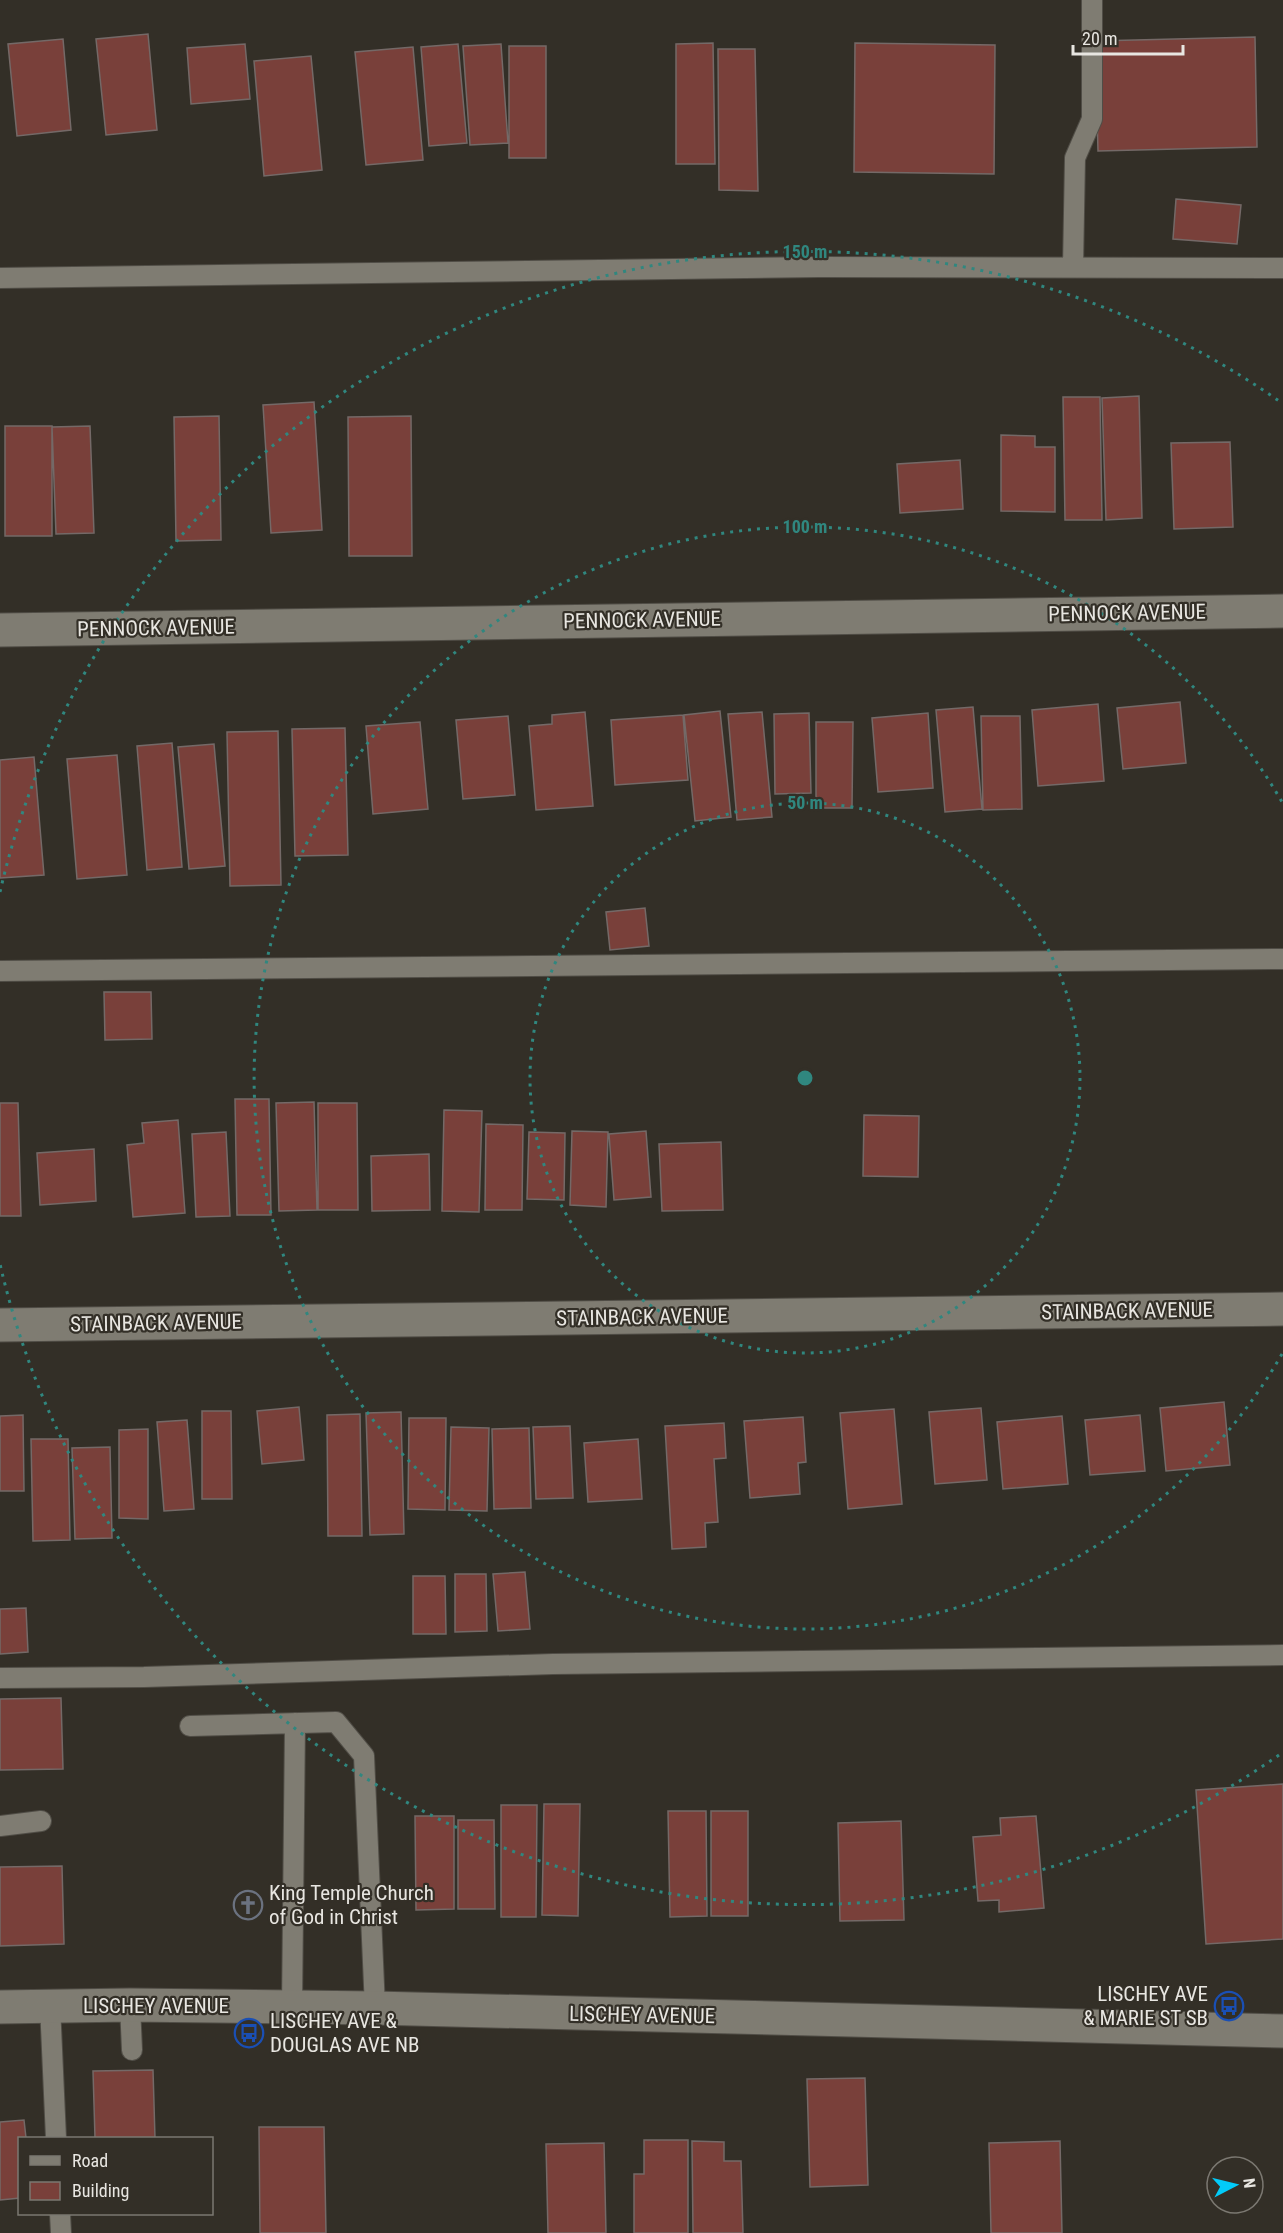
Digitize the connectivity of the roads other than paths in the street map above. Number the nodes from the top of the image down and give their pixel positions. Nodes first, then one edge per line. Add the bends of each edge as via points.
1 (1092, 0) edge
2 (1073, 267) junction
3 (1283, 268) edge
4 (0, 278) edge
5 (1283, 611) edge
6 (0, 630) edge
7 (1283, 958) edge
8 (0, 971) edge
9 (1283, 1309) edge
10 (0, 1325) edge
11 (1283, 1655) edge
12 (0, 1678) edge
13 (295, 1723) junction
14 (190, 1726) dead end
15 (41, 1821) dead end
16 (0, 1826) edge
17 (50, 2005) junction
18 (130, 2006) junction
19 (0, 2007) edge
20 (292, 2007) junction
21 (375, 2008) junction
22 (1283, 2031) edge
23 (132, 2050) dead end
24 (56, 2137) edge
25 (60, 2215) edge
26 (61, 2233) edge

1 - 2 lane via 1092,119 1075,158
2 - 3 lane
2 - 4 lane
5 - 6 street, PENNOCK AVENUE
7 - 8 lane
9 - 10 street, STAINBACK AVENUE
11 - 12 lane via 564,1664
13 - 14 lane
13 - 20 lane
13 - 21 lane via 336,1722 364,1756
15 - 16 lane
17 - 18 street, LISCHEY AVENUE
17 - 19 street, LISCHEY AVENUE
17 - 24 lane
18 - 20 street, LISCHEY AVENUE
18 - 23 lane
20 - 21 street, LISCHEY AVENUE
21 - 22 street, LISCHEY AVENUE
25 - 26 lane

